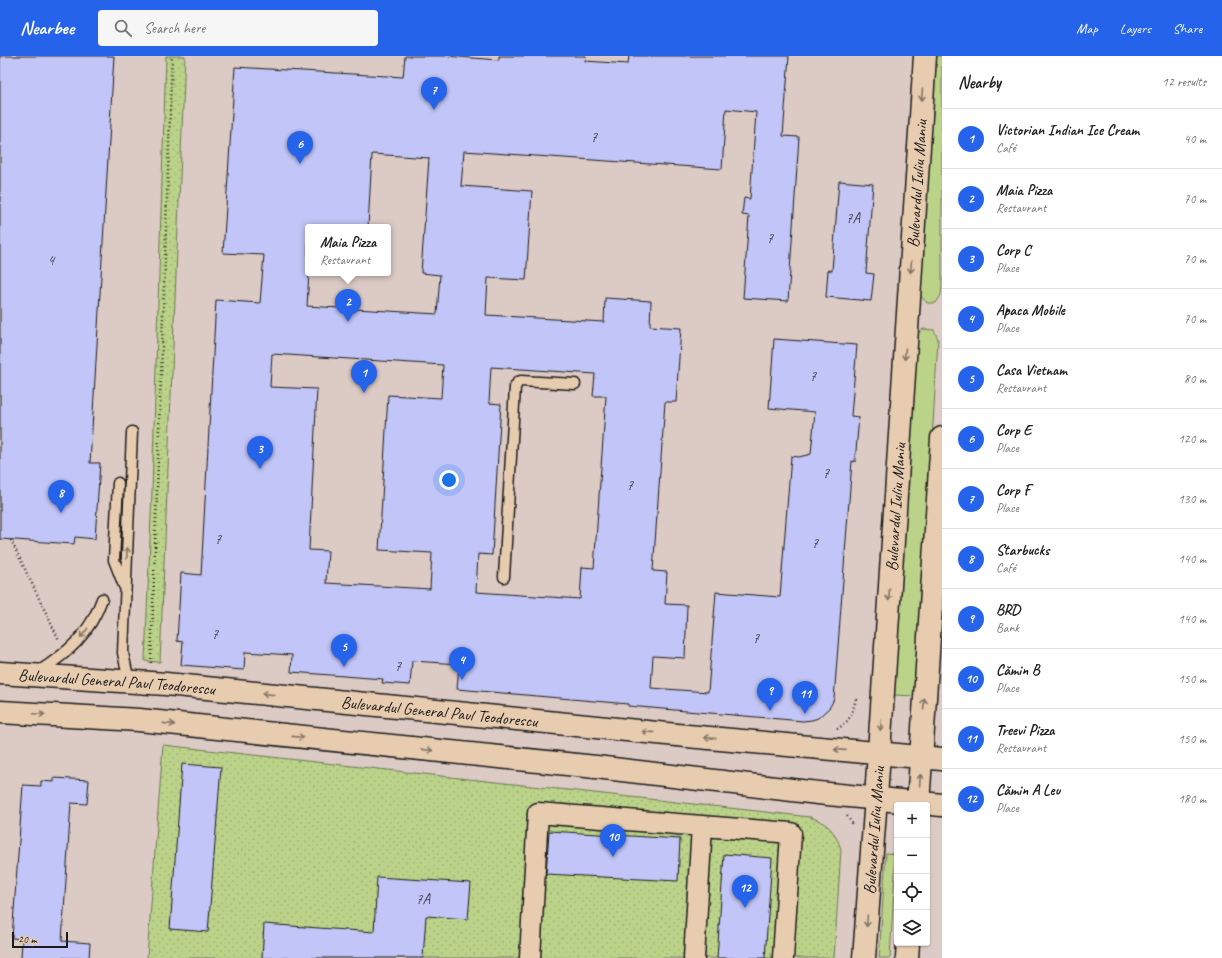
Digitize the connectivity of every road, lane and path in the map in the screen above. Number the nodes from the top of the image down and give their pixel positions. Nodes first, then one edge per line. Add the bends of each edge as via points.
1 (172, 56) edge
2 (925, 56) edge
3 (575, 384) dead end
4 (132, 432) dead end
5 (942, 438) edge
6 (118, 483) dead end
7 (11, 540) dead end
8 (504, 577) dead end
9 (126, 592) junction
10 (102, 599) dead end
11 (60, 642) dead end
12 (151, 670) dead end
13 (0, 672) edge
14 (33, 674) junction
15 (129, 682) junction
16 (856, 698) dead end
17 (0, 712) edge
18 (833, 731) dead end
19 (879, 753) junction
20 (932, 758) edge
21 (876, 798) junction
22 (904, 802) edge
23 (919, 802) edge
24 (930, 804) edge
25 (942, 805) edge
26 (702, 826) junction
27 (908, 946) edge
28 (530, 958) edge
29 (694, 958) edge
30 (783, 958) edge
31 (864, 958) edge
32 (907, 958) edge

1 - 12 path
2 -> 19 main road, Bulevardul Iuliu Maniu
3 - 8 lane via 521,381 515,387
9 -> 4 lane
20 -> 5 main road
6 - 9 lane via 114,560
7 - 11 path
9 - 15 lane via 123,659
10 -> 14 lane via 92,624 76,644
13 - 14 main road, Bulevardul General Paul Teodorescu
14 - 15 main road, Bulevardul General Paul Teodorescu
19 -> 15 main road, Bulevardul General Paul Teodorescu
16 - 18 path via 851,717
17 -> 21 main road via 139,720
19 - 20 main road, Bulevardul General Paul Teodorescu
19 - 21 main road, Bulevardul Iuliu Maniu
23 -> 20 main road
21 - 22 main road
21 -> 31 main road, Bulevardul Iuliu Maniu
24 - 25 main road
26 - 28 street via 538,813
26 - 29 street
26 - 30 street via 791,833
27 - 32 main road

